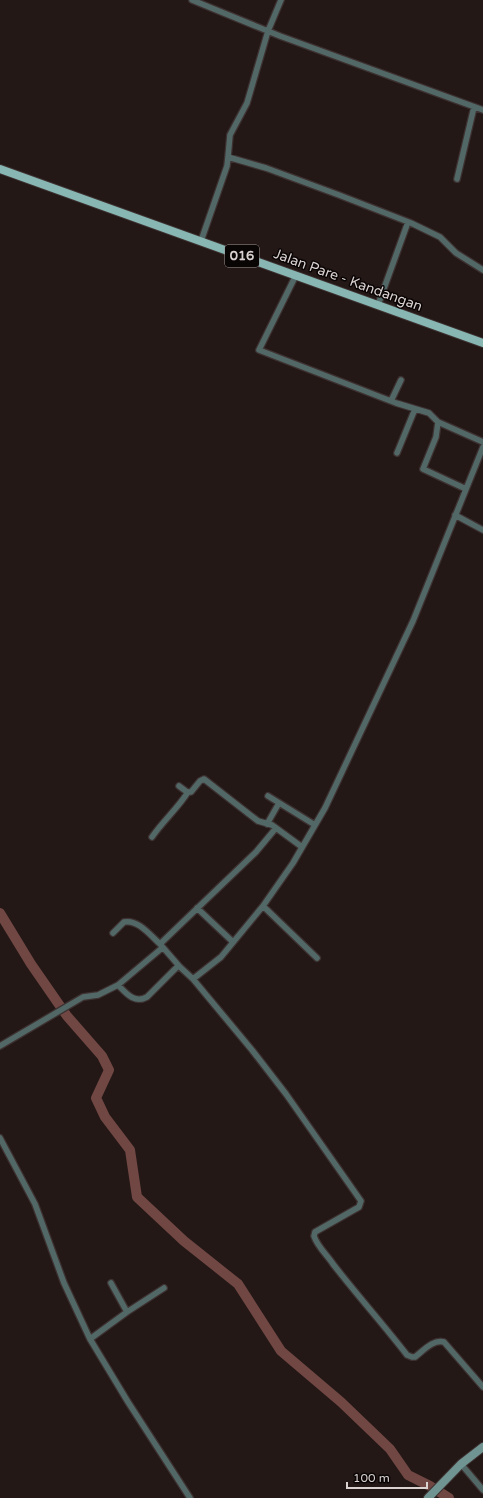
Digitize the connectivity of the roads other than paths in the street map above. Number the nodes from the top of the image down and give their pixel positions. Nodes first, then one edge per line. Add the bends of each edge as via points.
1 (192, 0) edge
2 (282, 0) edge
3 (268, 31) junction
4 (474, 107) junction
5 (483, 110) edge
6 (228, 157) junction
7 (0, 169) edge
8 (457, 179) dead end
9 (408, 222) junction
10 (201, 241) junction
11 (483, 270) edge
12 (296, 275) junction
13 (378, 305) junction
14 (483, 343) edge
15 (401, 380) dead end
16 (391, 401) junction
17 (415, 409) junction
18 (438, 422) junction
19 (483, 442) edge
20 (483, 447) edge
21 (397, 453) dead end
22 (466, 489) junction
23 (455, 515) junction
24 (483, 530) edge
25 (179, 786) dead end
26 (188, 792) junction
27 (268, 796) dead end
28 (279, 803) junction
29 (267, 824) junction
30 (315, 825) junction
31 (276, 828) junction
32 (152, 837) dead end
33 (302, 848) junction
34 (263, 906) junction
35 (197, 908) junction
36 (113, 933) dead end
37 (233, 942) junction
38 (161, 946) junction
39 (317, 958) dead end
40 (178, 966) junction
41 (194, 979) junction
42 (118, 985) junction
43 (0, 1046) edge
44 (0, 1138) edge
45 (110, 1283) dead end
46 (164, 1288) dead end
47 (127, 1312) junction
48 (90, 1339) junction
49 (483, 1387) edge
50 (483, 1447) edge
51 (461, 1464) junction
52 (483, 1490) edge
53 (190, 1498) edge
54 (428, 1498) edge

1 - 3 street
2 - 3 street
3 - 4 street
3 - 6 street via 247,103 230,135
4 - 5 street
4 - 8 street
6 - 9 street via 339,194
6 - 10 street
7 - 10 main road, Jalan Pare - Kandangan / 016
9 - 11 street via 440,237 456,252
9 - 13 street
10 - 12 main road, Jalan Pare - Kandangan / 016
12 - 13 main road, Jalan Pare - Kandangan / 016
12 - 16 street via 259,350
13 - 14 main road, Jalan Pare - Kandangan / 016
15 - 16 street
16 - 17 street
17 - 18 street via 429,413
17 - 21 street
18 - 19 street
18 - 22 street via 436,437 423,470
20 - 22 street
22 - 23 street
23 - 24 street
23 - 30 street via 413,621 373,709
25 - 26 street
26 - 29 street via 204,779 258,821
26 - 32 street
27 - 28 street
28 - 29 street
28 - 30 street
29 - 31 street
30 - 33 street
31 - 33 street
31 - 35 street via 256,852
33 - 34 street
34 - 37 street
34 - 39 street
35 - 37 street
35 - 38 street
36 - 38 street via 124,922 134,922
37 - 41 street via 221,957
38 - 40 street
38 - 42 street
40 - 41 street
40 - 42 street via 142,1000 132,999
41 - 49 street via 286,1094 361,1201 359,1207 316,1232 316,1241 407,1355 415,1357 433,1344 444,1342
42 - 43 street via 65,1006
44 - 48 street via 35,1204 64,1283
45 - 47 street
46 - 47 street
47 - 48 street
48 - 53 street
50 - 51 street
51 - 52 street
51 - 54 street

